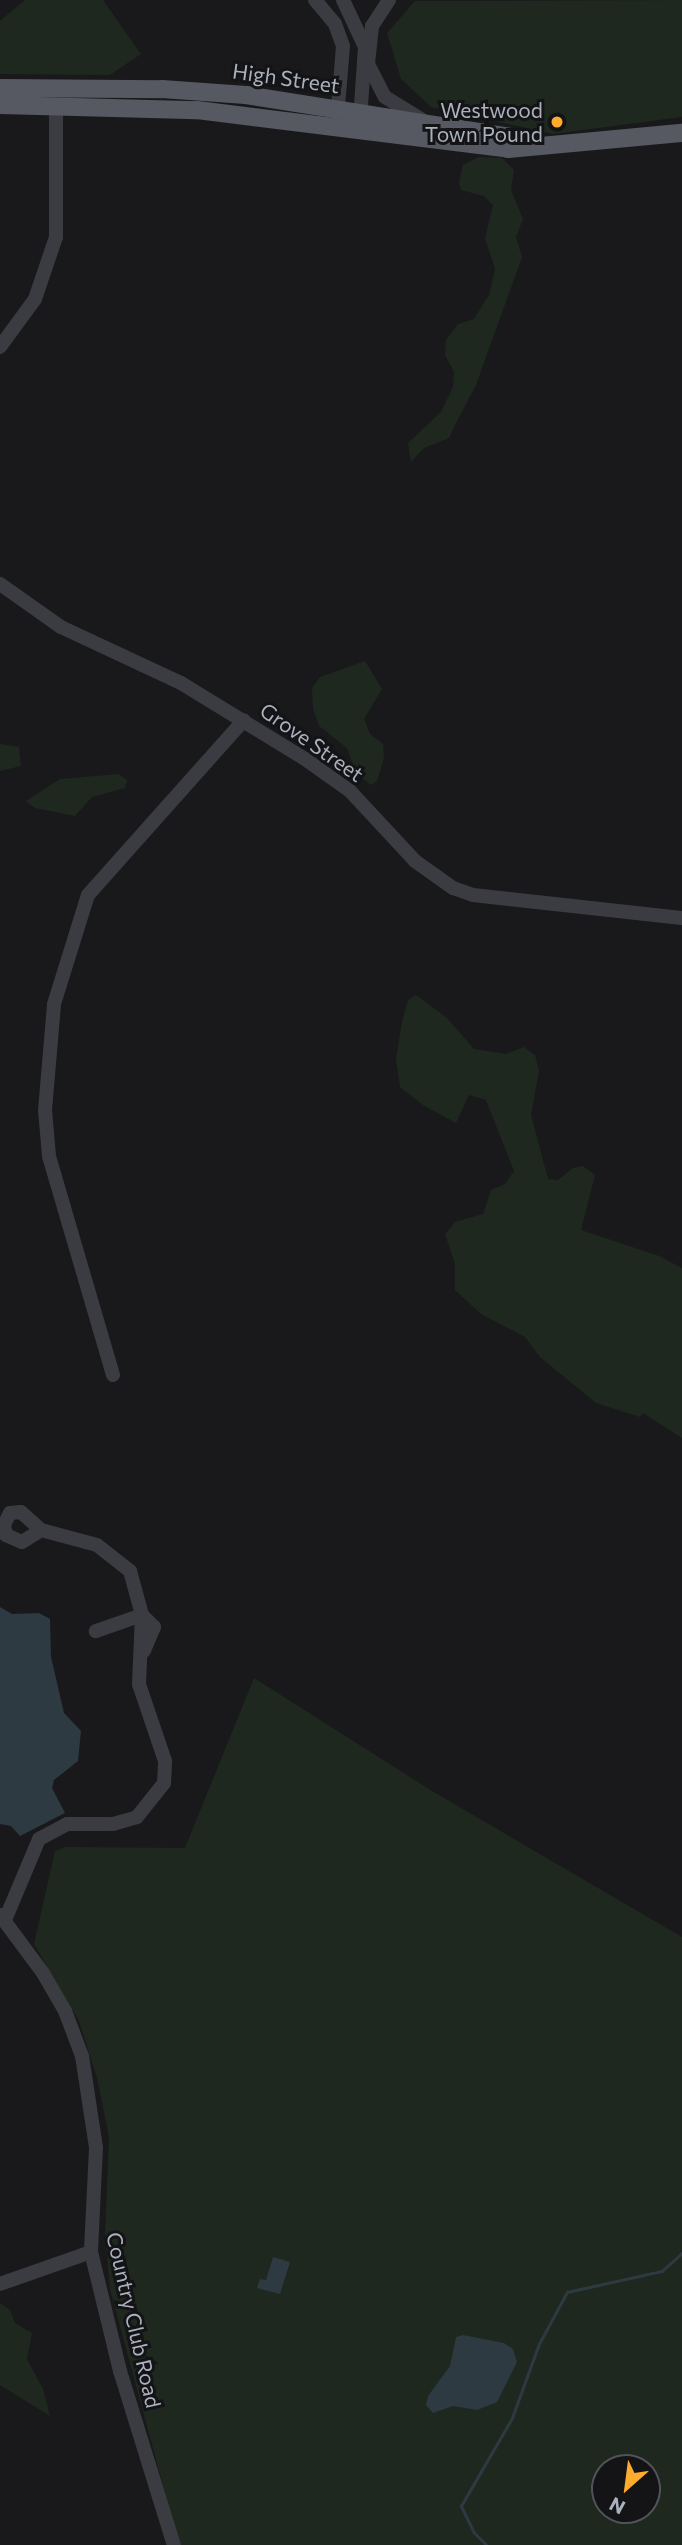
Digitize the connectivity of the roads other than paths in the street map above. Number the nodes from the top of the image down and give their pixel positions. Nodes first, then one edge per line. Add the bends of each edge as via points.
1 (315, 0) edge
2 (389, 0) edge
3 (351, 3) edge
4 (335, 24) junction
5 (366, 56) junction
6 (0, 88) edge
7 (0, 105) edge
8 (57, 106) junction
9 (339, 108) junction
10 (361, 112) junction
11 (438, 125) junction
12 (337, 127) junction
13 (359, 130) junction
14 (682, 133) edge
15 (564, 146) junction
16 (0, 347) edge
17 (0, 584) edge
18 (244, 720) junction
19 (682, 918) edge
20 (113, 1376) dead end
21 (41, 1530) dead end
22 (142, 1615) junction
23 (96, 1630) dead end
24 (3, 1917) edge
25 (91, 2252) junction
26 (0, 2284) edge
27 (174, 2545) edge

1 - 4 street
2 - 5 street via 375,19
3 - 4 street
3 - 5 street
4 - 9 street via 343,46
5 - 10 street
5 - 11 street via 375,81 391,102
6 - 9 main road, High Street via 182,89
7 - 8 main road, High Street
8 - 12 main road, High Street via 197,110
8 - 16 street via 56,237 35,299
9 - 10 main road, High Street
9 - 12 street
10 - 11 main road, High Street
10 - 13 street
11 - 15 main road, High Street
12 - 13 main road, High Street
13 - 15 main road, High Street via 479,147
14 - 15 main road, High Street
17 - 18 street, Grove Street via 61,627 130,655
18 - 19 street, Grove Street via 350,791 415,861 453,888 473,895
18 - 20 street via 88,895 54,1004 45,1110 49,1156
21 - 22 street via 97,1545 118,1558 137,1586
22 - 23 street
22 - 24 street via 139,1629 144,1651 139,1684 165,1761 164,1783 137,1817 113,1824 67,1824 38,1839
24 - 25 street, Country Club Road via 65,2011 82,2056 96,2148
25 - 26 street
25 - 27 street, Country Club Road via 120,2371

